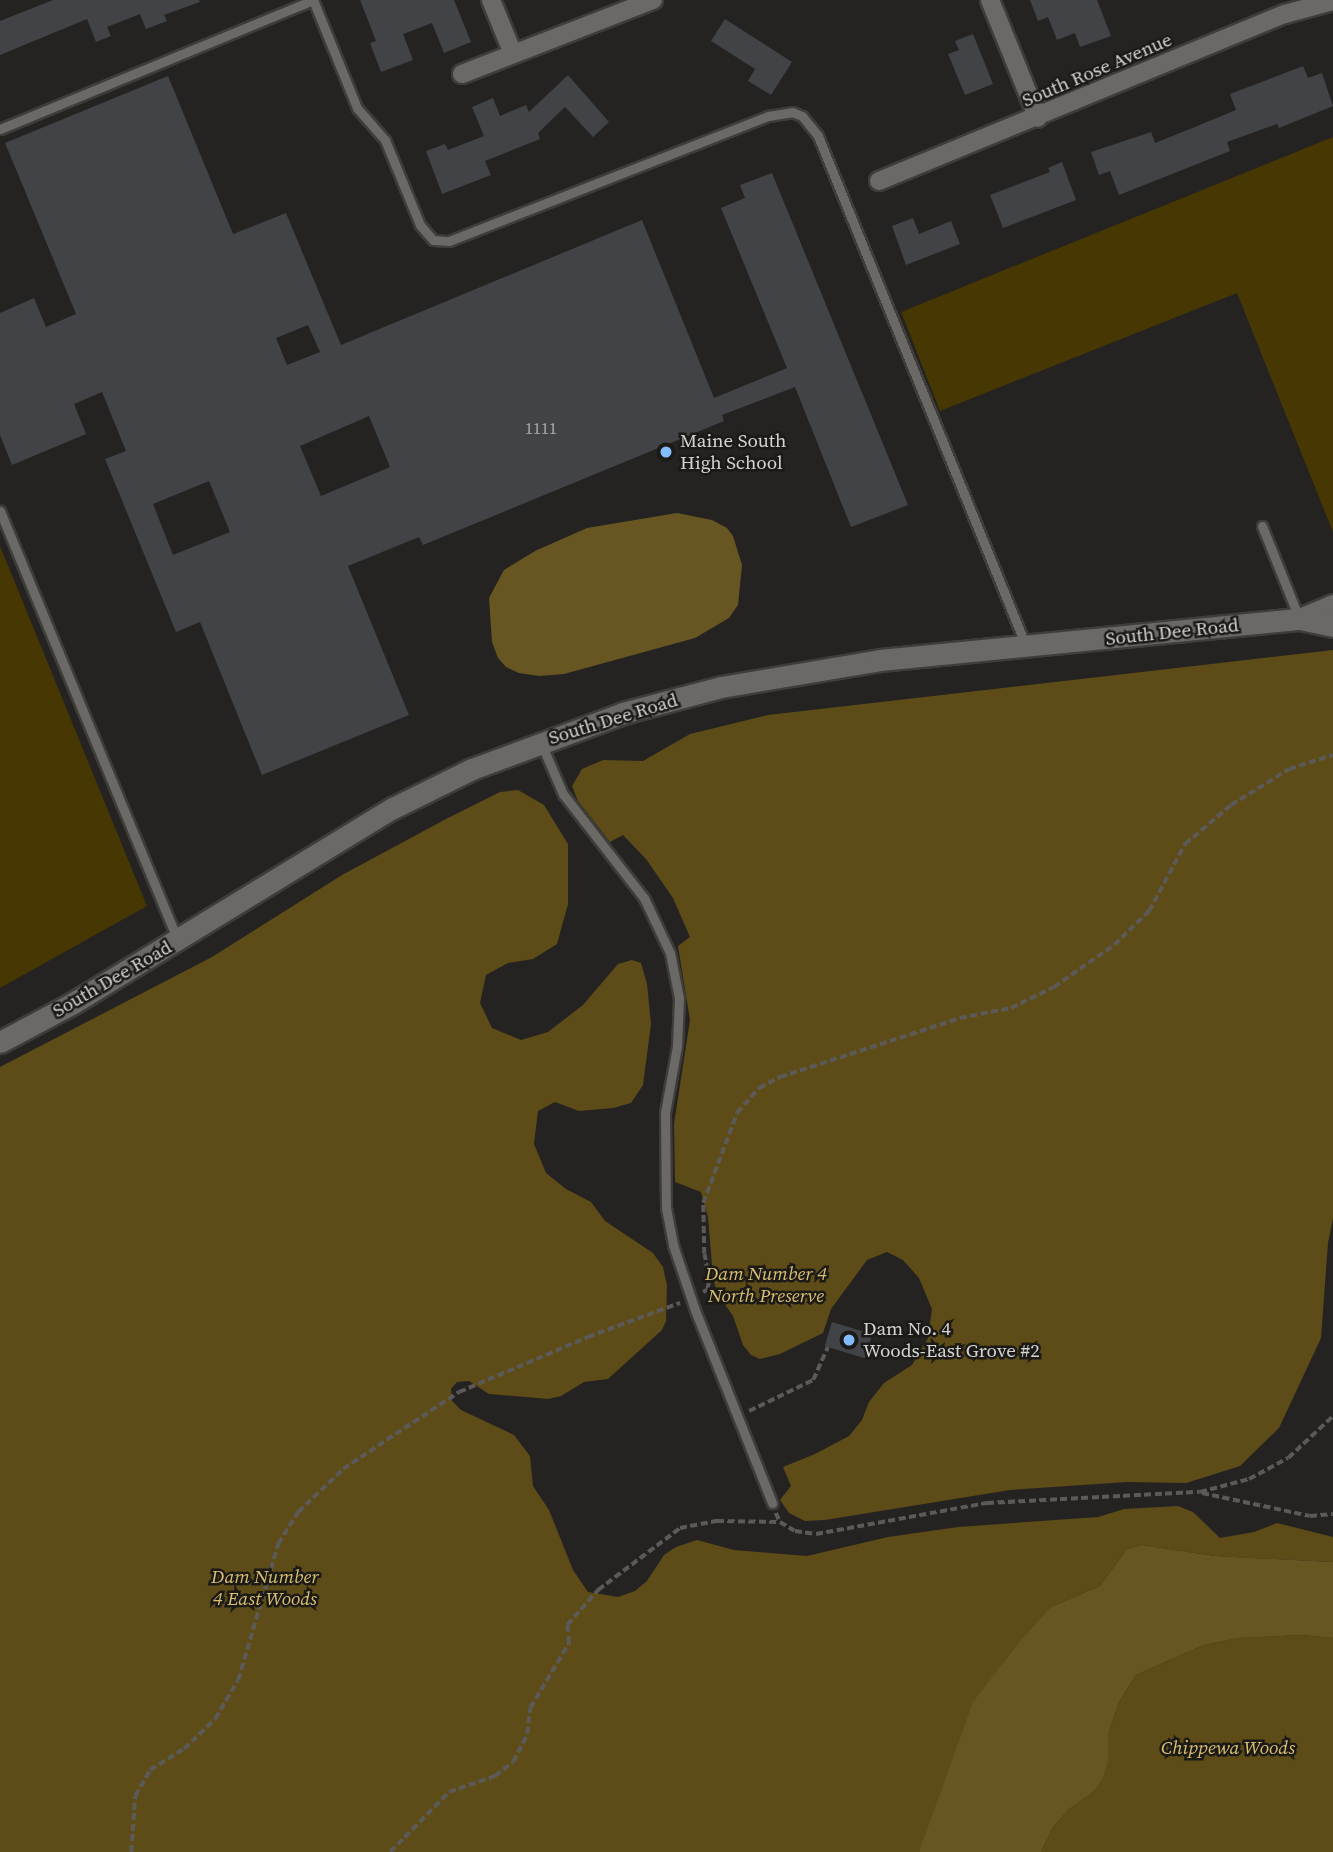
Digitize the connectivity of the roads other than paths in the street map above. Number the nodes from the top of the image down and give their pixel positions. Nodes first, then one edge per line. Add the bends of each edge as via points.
1 (491, 0) edge
2 (653, 0) edge
3 (990, 0) edge
4 (1333, 1) edge
5 (513, 54) junction
6 (462, 74) dead end
7 (1038, 118) junction
8 (0, 129) edge
9 (879, 181) dead end
10 (0, 511) edge
11 (1262, 526) dead end
12 (1333, 604) edge
13 (1300, 620) junction
14 (1333, 626) edge
15 (1027, 646) junction
16 (540, 741) junction
17 (178, 940) junction
18 (0, 1042) edge
19 (772, 1503) road end

1 - 5 street
2 - 5 street
3 - 7 street
4 - 7 street, South Rose Avenue via 1285,14
5 - 6 street
7 - 9 street, South Rose Avenue
8 - 15 lane via 313,0 357,108 385,140 420,225 433,240 449,241 768,116 782,112 802,116 818,136
10 - 17 lane
11 - 13 lane
12 - 13 main road, South Dee Road
13 - 14 main road, South Dee Road
13 - 15 main road, South Dee Road
15 - 16 main road, South Dee Road via 880,660 721,687
16 - 17 main road, South Dee Road via 393,808
16 - 19 lane via 563,794 644,898 670,953 679,998 677,1046 665,1113 666,1208 695,1310
17 - 18 main road, South Dee Road

